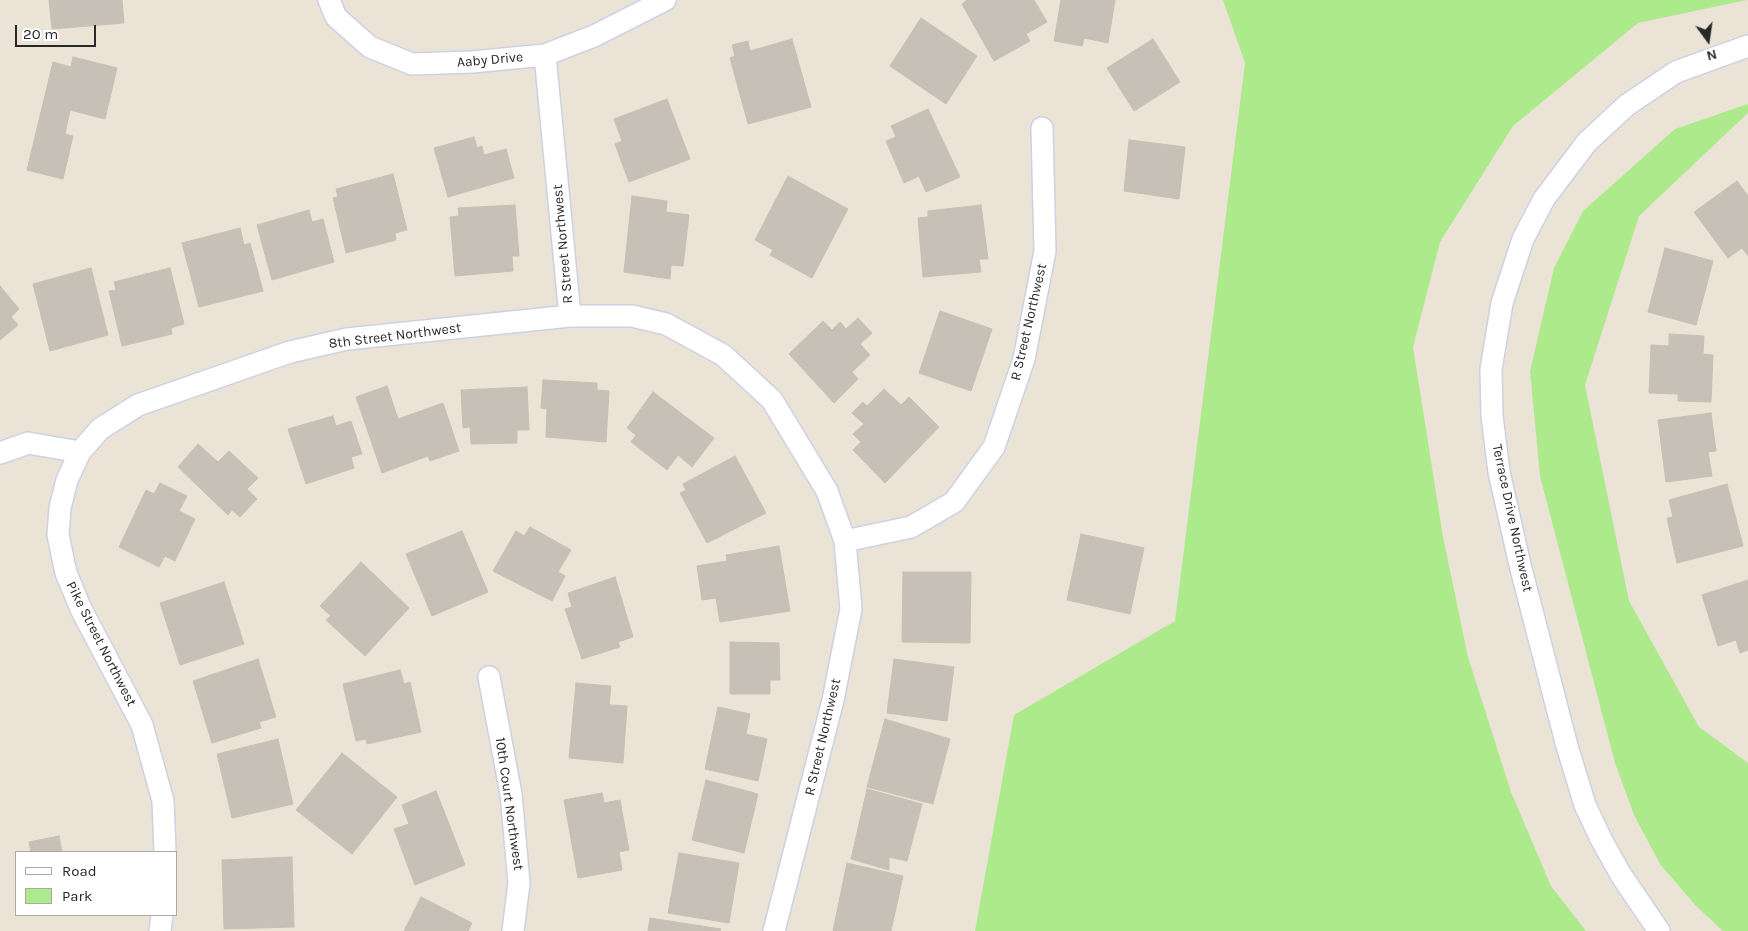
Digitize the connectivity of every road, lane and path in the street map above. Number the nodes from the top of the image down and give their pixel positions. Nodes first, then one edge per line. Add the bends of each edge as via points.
1 (329, 0) edge
2 (665, 0) edge
3 (1748, 46) edge
4 (545, 55) junction
5 (1042, 128) dead end
6 (570, 316) junction
7 (138, 405) joint
8 (80, 452) junction
9 (0, 453) edge
10 (845, 541) junction
11 (490, 678) dead end
12 (165, 851) edge
13 (162, 916) edge
14 (160, 931) edge
15 (514, 931) edge
16 (774, 931) edge
17 (1659, 931) edge

1 - 4 street, Aaby Drive via 336,17 370,47 412,64
2 - 4 street, Aaby Drive via 594,36
3 - 17 street, Terrace Drive Northwest via 1676,72 1627,105 1587,142 1544,199 1523,239 1502,303 1491,369 1492,416 1499,472 1567,746 1585,805 1601,839
4 - 6 street, R Street Northwest
5 - 10 street, R Street Northwest via 1045,251 1024,358 994,447 954,502 911,527
6 - 7 street, 8th Street Northwest via 347,339 290,352
6 - 10 street, R Street Northwest via 632,316 666,324 723,355 772,400 827,491
7 - 8 street, Pike Street Northwest via 100,429
8 - 9 street via 28,443
8 - 12 street, Pike Street Northwest via 67,480 60,508 58,535 66,573 81,609 142,725 163,801
10 - 16 street, R Street Northwest via 851,609 833,700
11 - 15 street, 10th Court Northwest via 510,794 518,873
13 - 14 street

